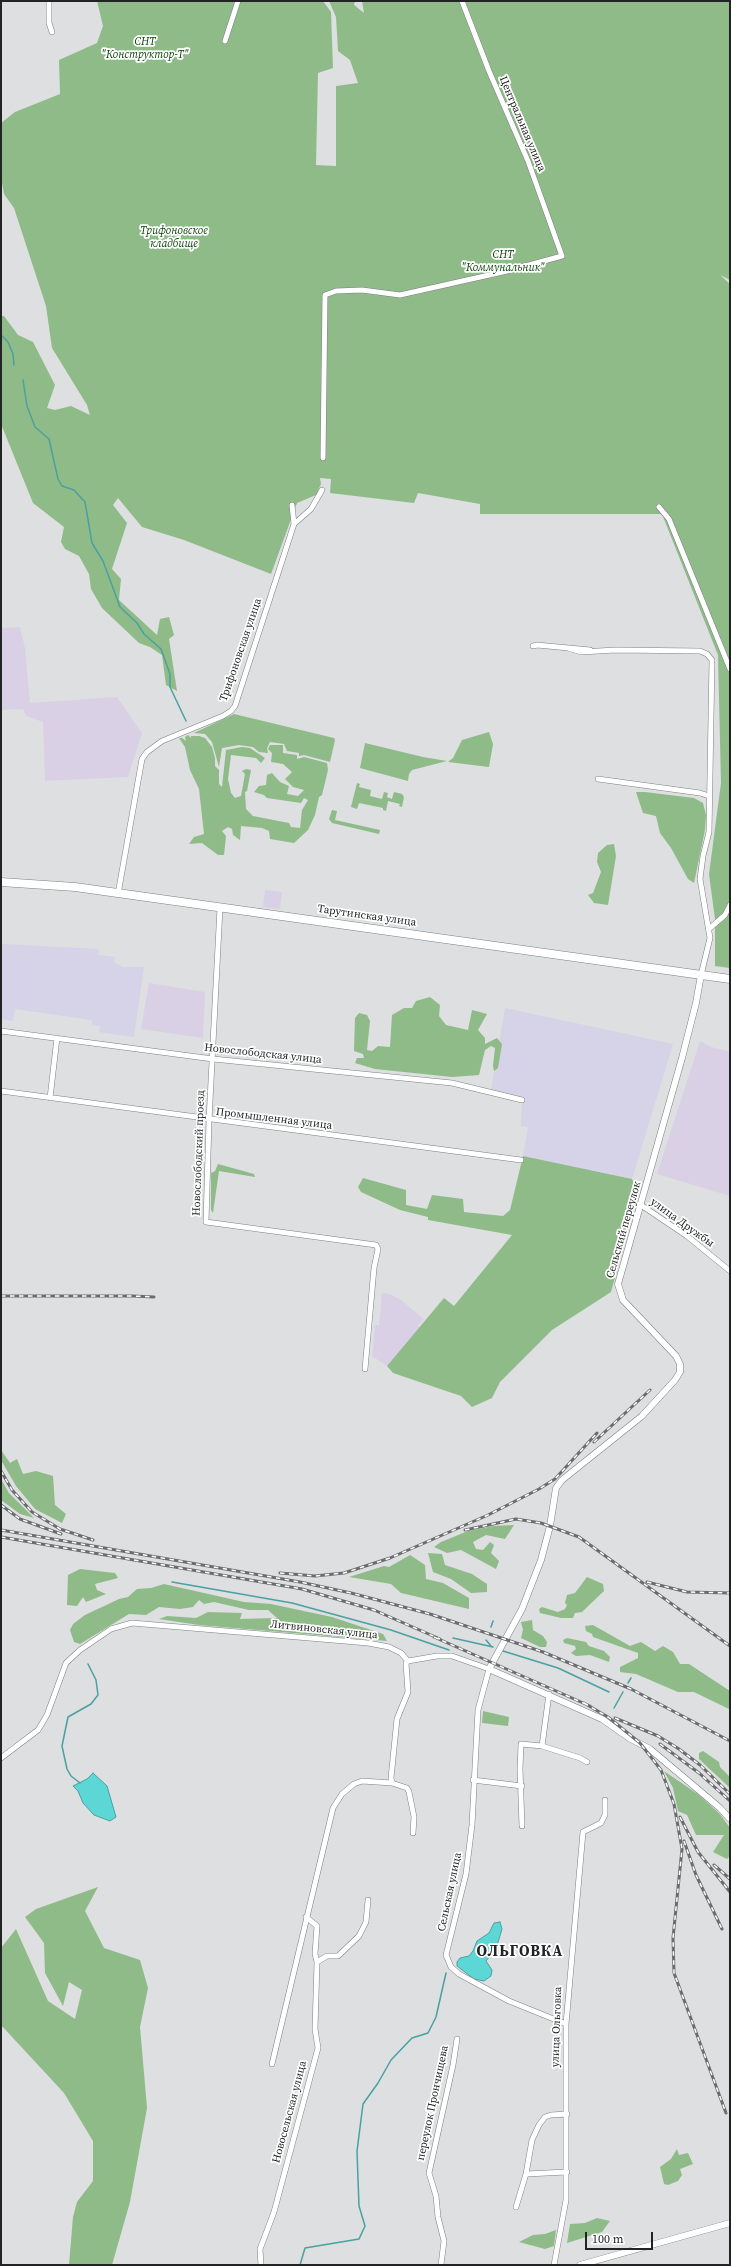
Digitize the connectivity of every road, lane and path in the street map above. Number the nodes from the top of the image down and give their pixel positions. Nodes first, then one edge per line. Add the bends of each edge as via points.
1 (49, 1) edge
2 (238, 1) edge
3 (462, 1) edge
4 (52, 32) dead end
5 (225, 41) dead end
6 (323, 458) dead end
7 (322, 490) dead end
8 (292, 505) dead end
9 (659, 507) dead end
10 (294, 524) junction
11 (533, 646) dead end
12 (730, 669) edge
13 (598, 779) dead end
14 (709, 796) junction
15 (1, 882) edge
16 (118, 894) junction
17 (730, 905) edge
18 (220, 908) junction
19 (710, 928) junction
20 (701, 975) junction
21 (730, 980) edge
22 (1, 1031) edge
23 (57, 1038) junction
24 (213, 1059) junction
25 (1, 1091) edge
26 (50, 1098) junction
27 (522, 1100) dead end
28 (209, 1120) junction
29 (521, 1160) dead end
30 (641, 1205) junction
31 (730, 1272) edge
32 (365, 1369) dead end
33 (408, 1661) junction
34 (489, 1669) junction
35 (549, 1694) junction
36 (542, 1746) junction
37 (1, 1758) edge
38 (587, 1762) dead end
39 (473, 1780) junction
40 (392, 1783) junction
41 (522, 1786) junction
42 (605, 1800) dead end
43 (730, 1819) edge
44 (522, 1826) dead end
45 (414, 1833) dead end
46 (368, 1900) dead end
47 (306, 1917) junction
48 (317, 1962) junction
49 (566, 2024) junction
50 (456, 2039) dead end
51 (272, 2064) dead end
52 (567, 2114) junction
53 (567, 2172) junction
54 (526, 2174) junction
55 (516, 2207) dead end
56 (730, 2223) edge
57 (261, 2265) edge
58 (441, 2265) edge
59 (554, 2265) edge
60 (580, 2265) edge

1 - 4 street via 49,23
2 - 5 street
3 - 6 street, Центральная улица via 528,161 562,256 400,295 362,290 336,291 326,295
7 - 10 street via 311,510
8 - 10 street, Трифоновская улица
9 - 12 street via 669,519
10 - 16 street, Трифоновская улица via 231,711 162,741 142,759
11 - 14 street via 568,648 581,652 700,651 707,654 712,660
13 - 14 street
14 - 19 street via 709,832 700,879
15 - 16 main road, Тарутинская улица via 40,883
16 - 18 main road, Тарутинская улица
17 - 19 street via 725,915
18 - 20 main road, Тарутинская улица
18 - 24 street, Новослободский проезд
19 - 20 street
20 - 21 main road, Тарутинская улица
20 - 30 street, Сельский переулок via 682,1058
22 - 23 street, Новослободская улица
23 - 24 street, Новослободская улица
23 - 26 street
24 - 27 street, Новослободская улица via 452,1083
24 - 28 street, Новослободский проезд
25 - 26 street, Промышленная улица
26 - 28 street, Промышленная улица
28 - 29 street, Промышленная улица
28 - 32 street, Новослободский проезд via 206,1222 376,1245 378,1249
30 - 31 street, улица Дружбы via 687,1236
30 - 34 street, Сельский переулок via 621,1273 619,1292 623,1300 670,1348 680,1364 680,1372 676,1380 642,1416 562,1480 556,1488 541,1560 522,1609
33 - 34 street via 452,1656
33 - 37 street, Литвиновская улица via 401,1653 389,1647 368,1643 132,1623 111,1629 66,1663 47,1715 38,1730
33 - 40 street via 408,1692 397,1719
34 - 35 street
34 - 39 street, Сельская улица via 478,1710
35 - 36 street
35 - 43 street via 602,1719 650,1749
36 - 38 street
36 - 41 street via 522,1744
39 - 41 street
39 - 49 street, Сельская улица via 472,1825 466,1870 448,1947 448,1962 459,1974 483,1988
40 - 45 street via 407,1788 409,1792
40 - 47 street via 362,1781 354,1784 342,1794 333,1808
41 - 44 street
42 - 49 street, улица Ольговка via 605,1815 602,1822 583,1832
46 - 48 street via 366,1922 359,1936 338,1956 327,1956
47 - 48 street, Новосельская улица via 317,1926
47 - 51 street
48 - 57 street, Новосельская улица via 315,2021 318,2048 274,2212 260,2249
49 - 52 street, улица Ольговка
50 - 58 street, переулок Прончищева via 448,2091 429,2173 444,2241
52 - 53 street, улица Ольговка
52 - 54 street via 545,2117 539,2125 528,2156
53 - 54 street
53 - 59 street, улица Ольговка via 566,2200
54 - 55 street
56 - 60 street

